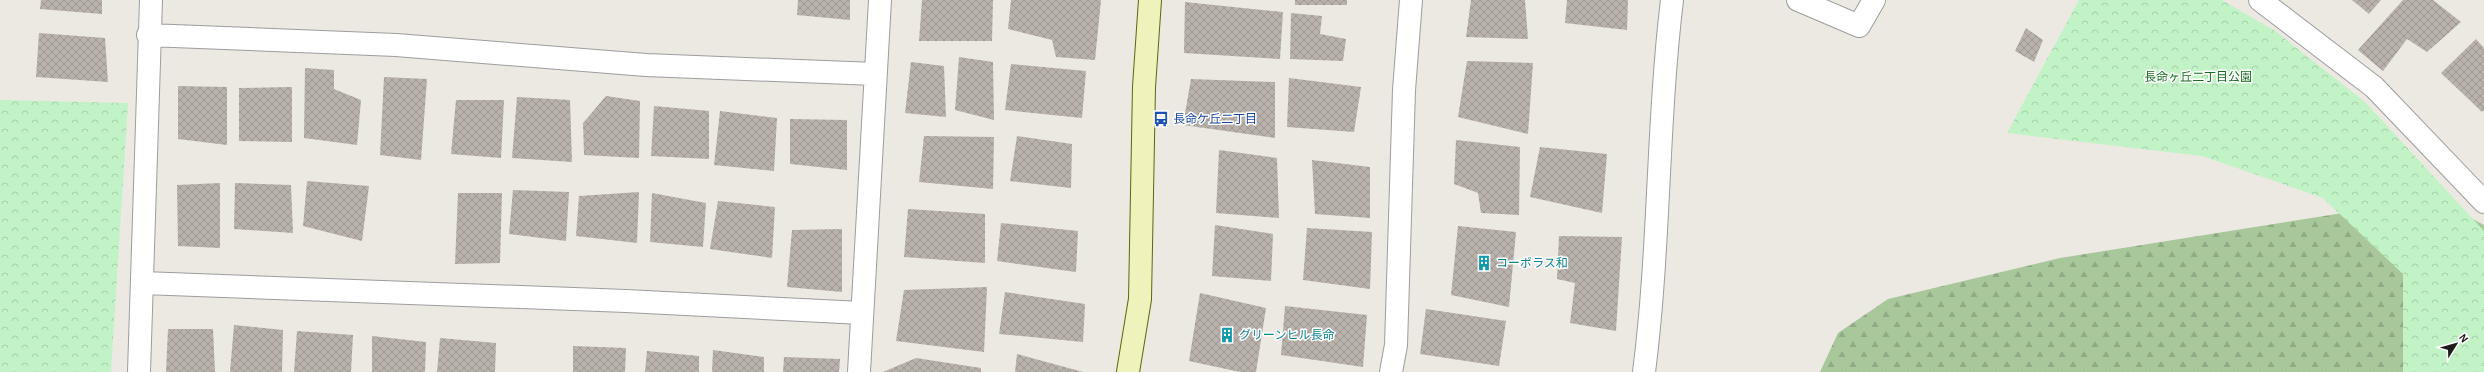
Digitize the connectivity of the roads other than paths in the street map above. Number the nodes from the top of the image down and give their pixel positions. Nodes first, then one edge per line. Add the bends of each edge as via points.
1 (151, 0) edge
2 (880, 0) edge
3 (1150, 0) edge
4 (1411, 0) edge
5 (1672, 0) edge
6 (1798, 0) edge
7 (1874, 0) edge
8 (2260, 0) edge
9 (148, 35) junction
10 (875, 74) junction
11 (2484, 202) edge
12 (143, 283) junction
13 (862, 313) junction
14 (139, 372) edge
15 (859, 372) edge
16 (1128, 372) edge
17 (1391, 372) edge
18 (1644, 372) edge

1 - 9 street
2 - 10 street
3 - 16 street via 1144,87 1140,299
4 - 17 street via 1404,90 1396,345
5 - 18 street via 1664,69 1653,302
6 - 7 street via 1859,26
8 - 11 street via 2374,87
9 - 10 street via 396,45 646,65
9 - 12 street
10 - 13 street
12 - 13 street via 626,301
12 - 14 street
13 - 15 street

